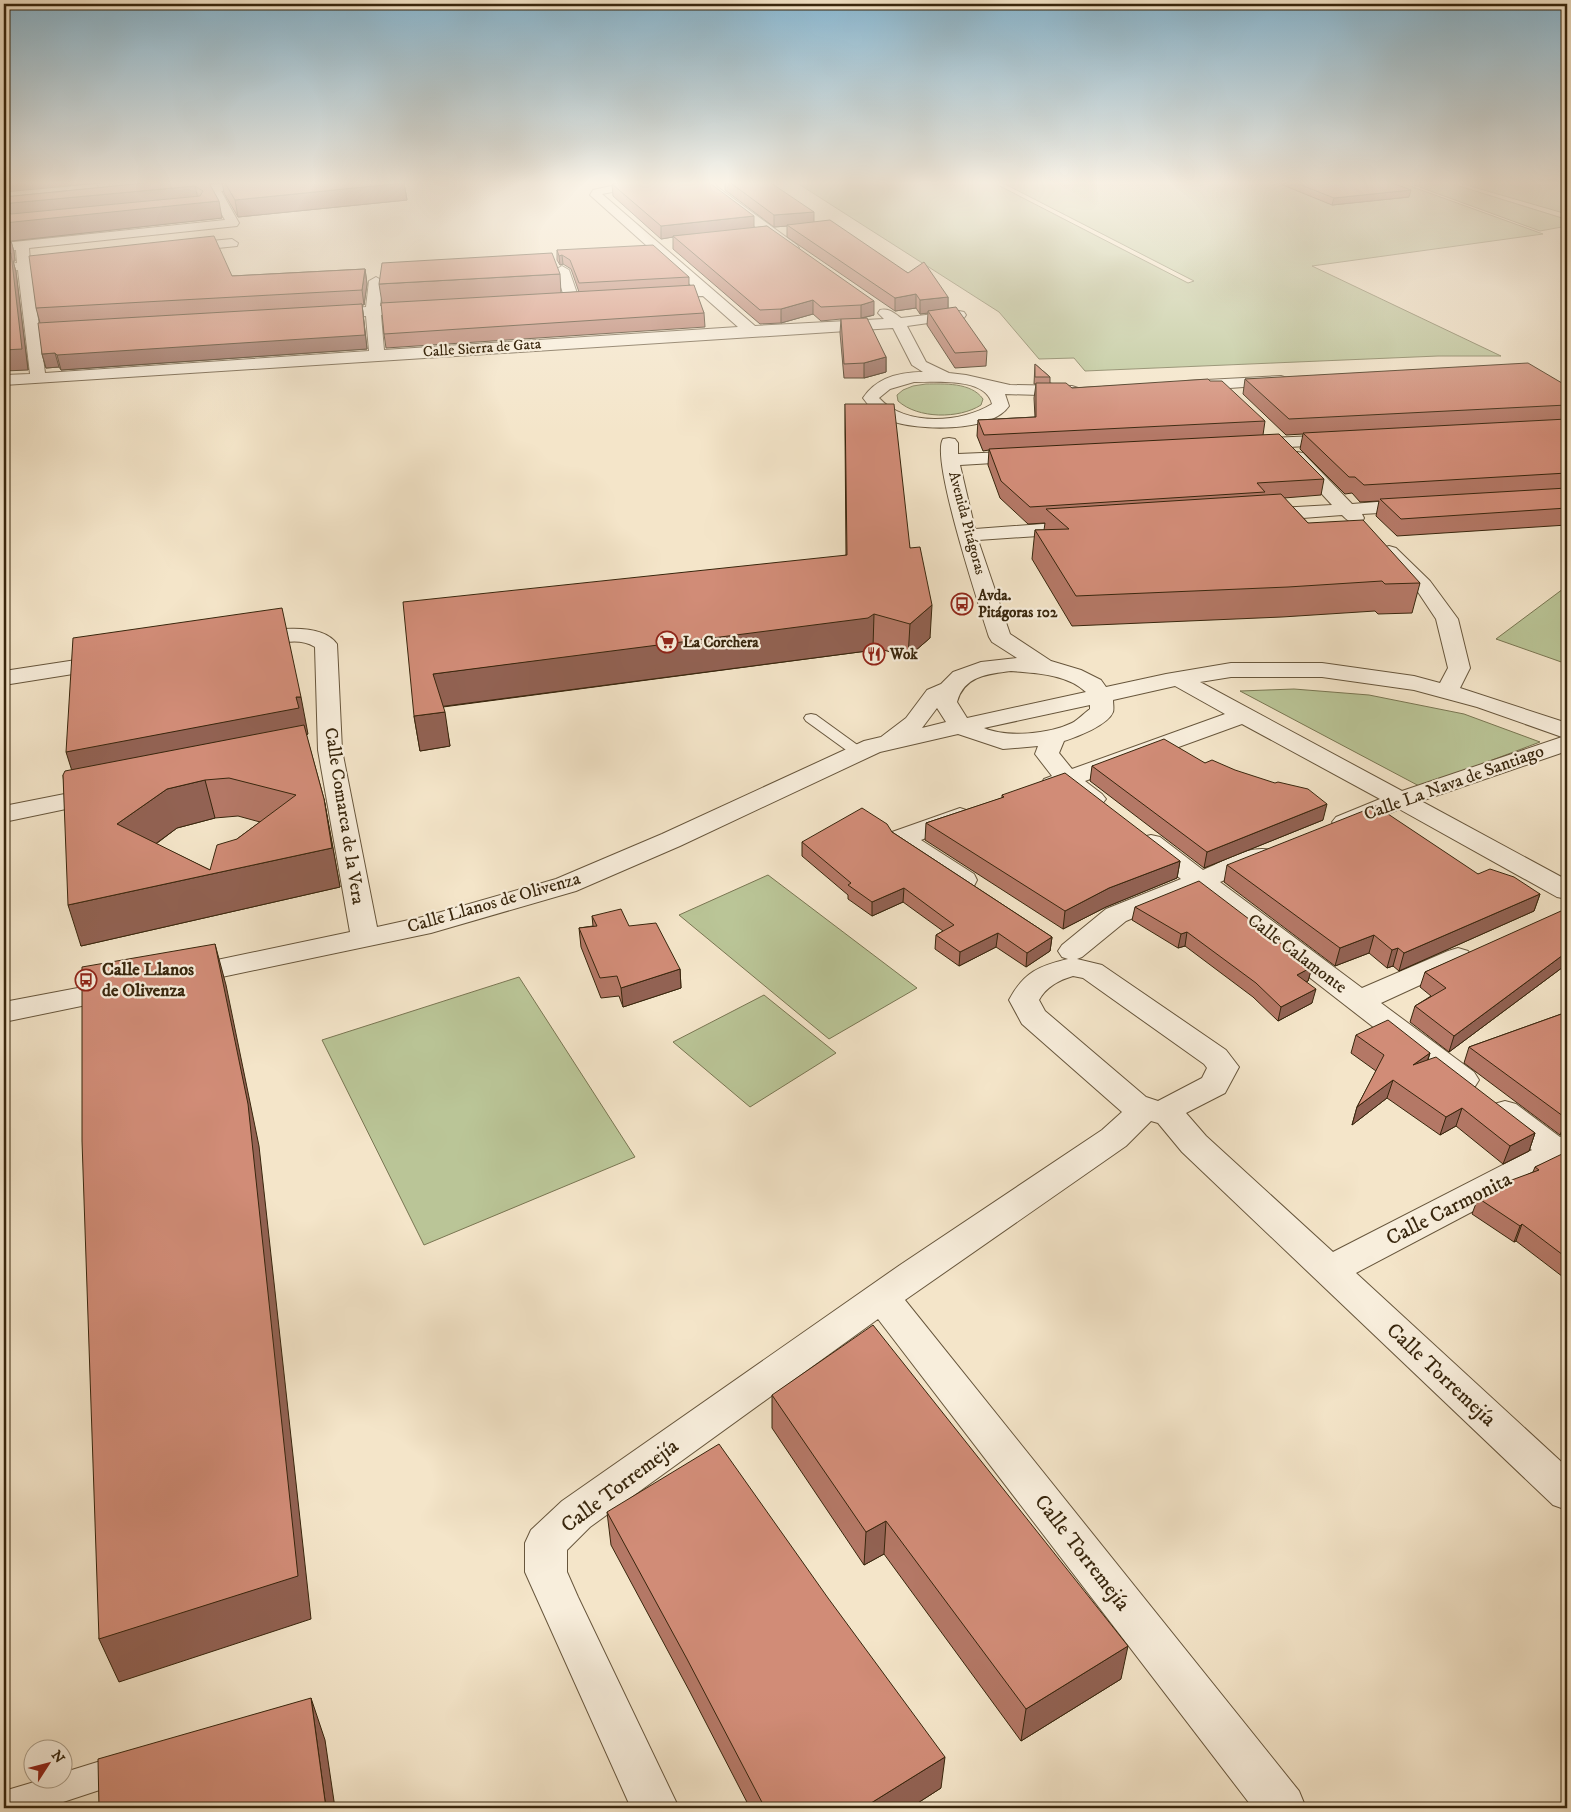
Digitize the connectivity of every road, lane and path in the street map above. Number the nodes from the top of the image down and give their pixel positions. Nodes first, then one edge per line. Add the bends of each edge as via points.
1 (24, 265) edge
2 (20, 266) edge
3 (676, 266) edge
4 (4, 268) edge
5 (562, 270) dead end
6 (376, 281) dead end
7 (705, 292) junction
8 (648, 295) edge
9 (553, 301) edge
10 (434, 308) edge
11 (877, 308) dead end
12 (374, 311) junction
13 (313, 315) edge
14 (959, 315) edge
15 (898, 323) junction
16 (87, 328) edge
17 (752, 330) junction
18 (31, 331) junction
19 (378, 355) junction
20 (920, 365) junction
21 (945, 377) junction
22 (38, 378) junction
23 (902, 379) junction
24 (4, 380) edge
25 (1298, 380) edge
26 (981, 384) junction
27 (1219, 384) junction
28 (1176, 386) edge
29 (1091, 390) edge
30 (1054, 392) junction
31 (1237, 401) edge
32 (1001, 406) junction
33 (908, 420) junction
34 (975, 420) junction
35 (1264, 425) edge
36 (948, 437) junction
37 (1359, 438) edge
38 (1282, 443) junction
39 (1229, 446) edge
40 (1044, 455) edge
41 (950, 460) junction
42 (1433, 504) edge
43 (1347, 509) junction
44 (1247, 516) edge
45 (1098, 526) edge
46 (967, 535) junction
47 (1000, 638) junction
48 (230, 644) edge
49 (131, 659) edge
50 (1048, 667) junction
51 (981, 669) junction
52 (4, 678) edge
53 (1178, 679) junction
54 (949, 688) junction
55 (1447, 691) junction
56 (1102, 696) junction
57 (1244, 715) junction
58 (811, 718) dead end
59 (961, 727) junction
60 (1567, 731) edge
61 (887, 743) junction
62 (1567, 743) edge
63 (1050, 745) junction
64 (858, 752) junction
65 (1067, 779) junction
66 (120, 792) edge
67 (1030, 792) edge
68 (1400, 800) junction
69 (984, 808) edge
70 (4, 814) edge
71 (1324, 831) edge
72 (1280, 848) edge
73 (1201, 881) junction
74 (982, 892) edge
75 (1563, 905) edge
76 (364, 938) junction
77 (1485, 945) edge
78 (1067, 953) junction
79 (1359, 1001) junction
80 (4, 1012) edge
81 (1156, 1109) junction
82 (1564, 1153) edge
83 (1330, 1270) junction
84 (882, 1298) junction
85 (1567, 1492) edge
86 (147, 1762) edge
87 (4, 1806) edge
88 (656, 1808) edge
89 (1282, 1808) edge

1 - 18 street
2 - 4 street
3 - 7 street
5 - 9 street via 577,299
6 - 12 street
7 - 8 street
7 - 17 street
10 - 12 street
11 - 15 street
12 - 13 street
12 - 19 street
14 - 15 street, Calle Sierra de Gata
15 - 17 street, Calle Sierra de Gata
15 - 20 street
16 - 18 street
17 - 19 street, Calle Sierra de Gata
18 - 22 street
19 - 22 street, Calle Sierra de Gata
20 - 21 street
20 - 23 street
21 - 23 street
21 - 26 street
22 - 24 street, Calle Sierra de Gata
23 - 33 street via 875,390 871,398 882,410
25 - 27 street
26 - 30 street via 1010,390
26 - 32 street via 998,394
27 - 28 street
27 - 31 street
29 - 30 street
30 - 32 street
32 - 34 street via 992,414
33 - 34 street via 938,423
33 - 36 street via 929,426
34 - 36 street
35 - 38 street
36 - 41 street, Avenida Pitágoras
37 - 38 street
38 - 39 street
38 - 43 street
40 - 41 street
41 - 46 street, Avenida Pitágoras
42 - 43 street
43 - 44 street
43 - 55 street via 1423,585 1447,619 1459,668
45 - 46 street
46 - 47 street, Avenida Pitágoras
47 - 50 street
47 - 51 street via 987,654
48 - 76 street, Calle Comarca de la Vera via 297,636 317,637 326,644 321,752
49 - 52 street
50 - 51 street via 1011,664
50 - 56 street via 1073,674 1093,685
51 - 54 street via 962,677
53 - 55 street, Calle Llanos de Olivenza via 1231,670 1322,670
53 - 56 street, Calle Llanos de Olivenza
53 - 57 street
54 - 59 street via 946,702
54 - 61 street via 935,695 914,723
55 - 60 street, Calle Llanos de Olivenza
56 - 59 street, Calle Llanos de Olivenza
56 - 63 street via 1102,711 1094,720
57 - 65 street
57 - 68 street
58 - 64 lane
59 - 61 street, Calle Llanos de Olivenza
59 - 63 street via 1003,742
61 - 64 street, Calle Llanos de Olivenza
62 - 68 street, Calle La Nava de Santiago
63 - 65 street, Calle Calamonte
64 - 76 street, Calle Llanos de Olivenza via 671,840 566,885 431,924
65 - 67 street
65 - 73 street, Calle Calamonte
66 - 70 street
68 - 71 street, Calle La Nava de Santiago
68 - 75 street
69 - 74 street via 901,838
72 - 73 street
73 - 78 street via 1116,915
73 - 79 street, Calle Calamonte
76 - 80 street, Calle Llanos de Olivenza
77 - 79 street
78 - 81 street via 1054,971 1030,986 1024,1000 1033,1017 1135,1104
78 - 81 street via 1215,1057 1223,1068 1214,1085
79 - 82 street, Calle Calamonte
81 - 83 street, Calle Torremejía
81 - 84 street, Calle Torremejía
82 - 83 street, Calle Carmonita
83 - 85 street, Calle Torremejía
84 - 88 street, Calle Torremejía via 576,1514 546,1543 546,1572
84 - 89 street, Calle Torremejía
86 - 87 lane

